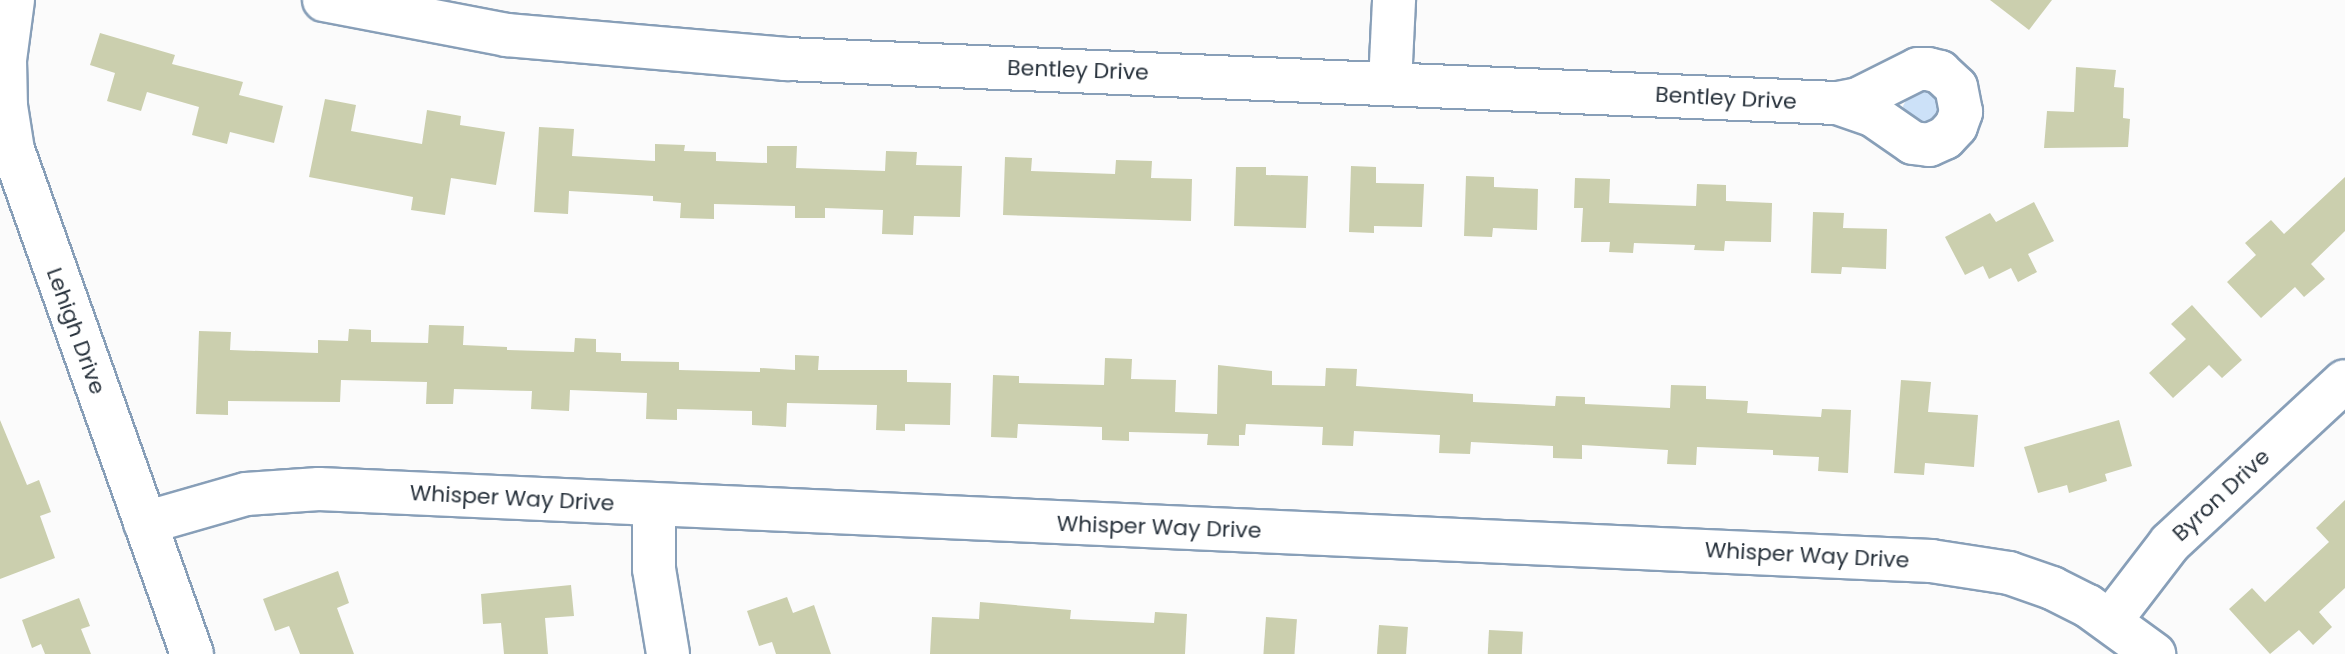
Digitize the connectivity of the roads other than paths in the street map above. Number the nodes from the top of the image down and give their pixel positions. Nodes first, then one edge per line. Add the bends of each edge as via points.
1 (13, 0) edge
2 (324, 0) edge
3 (1394, 0) edge
4 (1390, 83) junction
5 (1837, 103) dead end
6 (2345, 381) edge
7 (654, 505) junction
8 (145, 523) junction
9 (2111, 620) junction
10 (192, 654) edge
11 (668, 654) edge
12 (2154, 654) edge

1 - 8 street, Lehigh Drive via 5,60 13,150
2 - 4 street, Bentley Drive via 507,35 653,49
3 - 4 street
4 - 5 street, Bentley Drive
6 - 9 street, Byron Drive via 2179,533
7 - 8 street, Whisper Way Drive via 283,490 213,501
7 - 9 street, Whisper Way Drive via 1931,561 2009,573 2052,588
7 - 11 street via 655,580
8 - 10 street, Lehigh Drive
9 - 12 street, Whisper Way Drive

